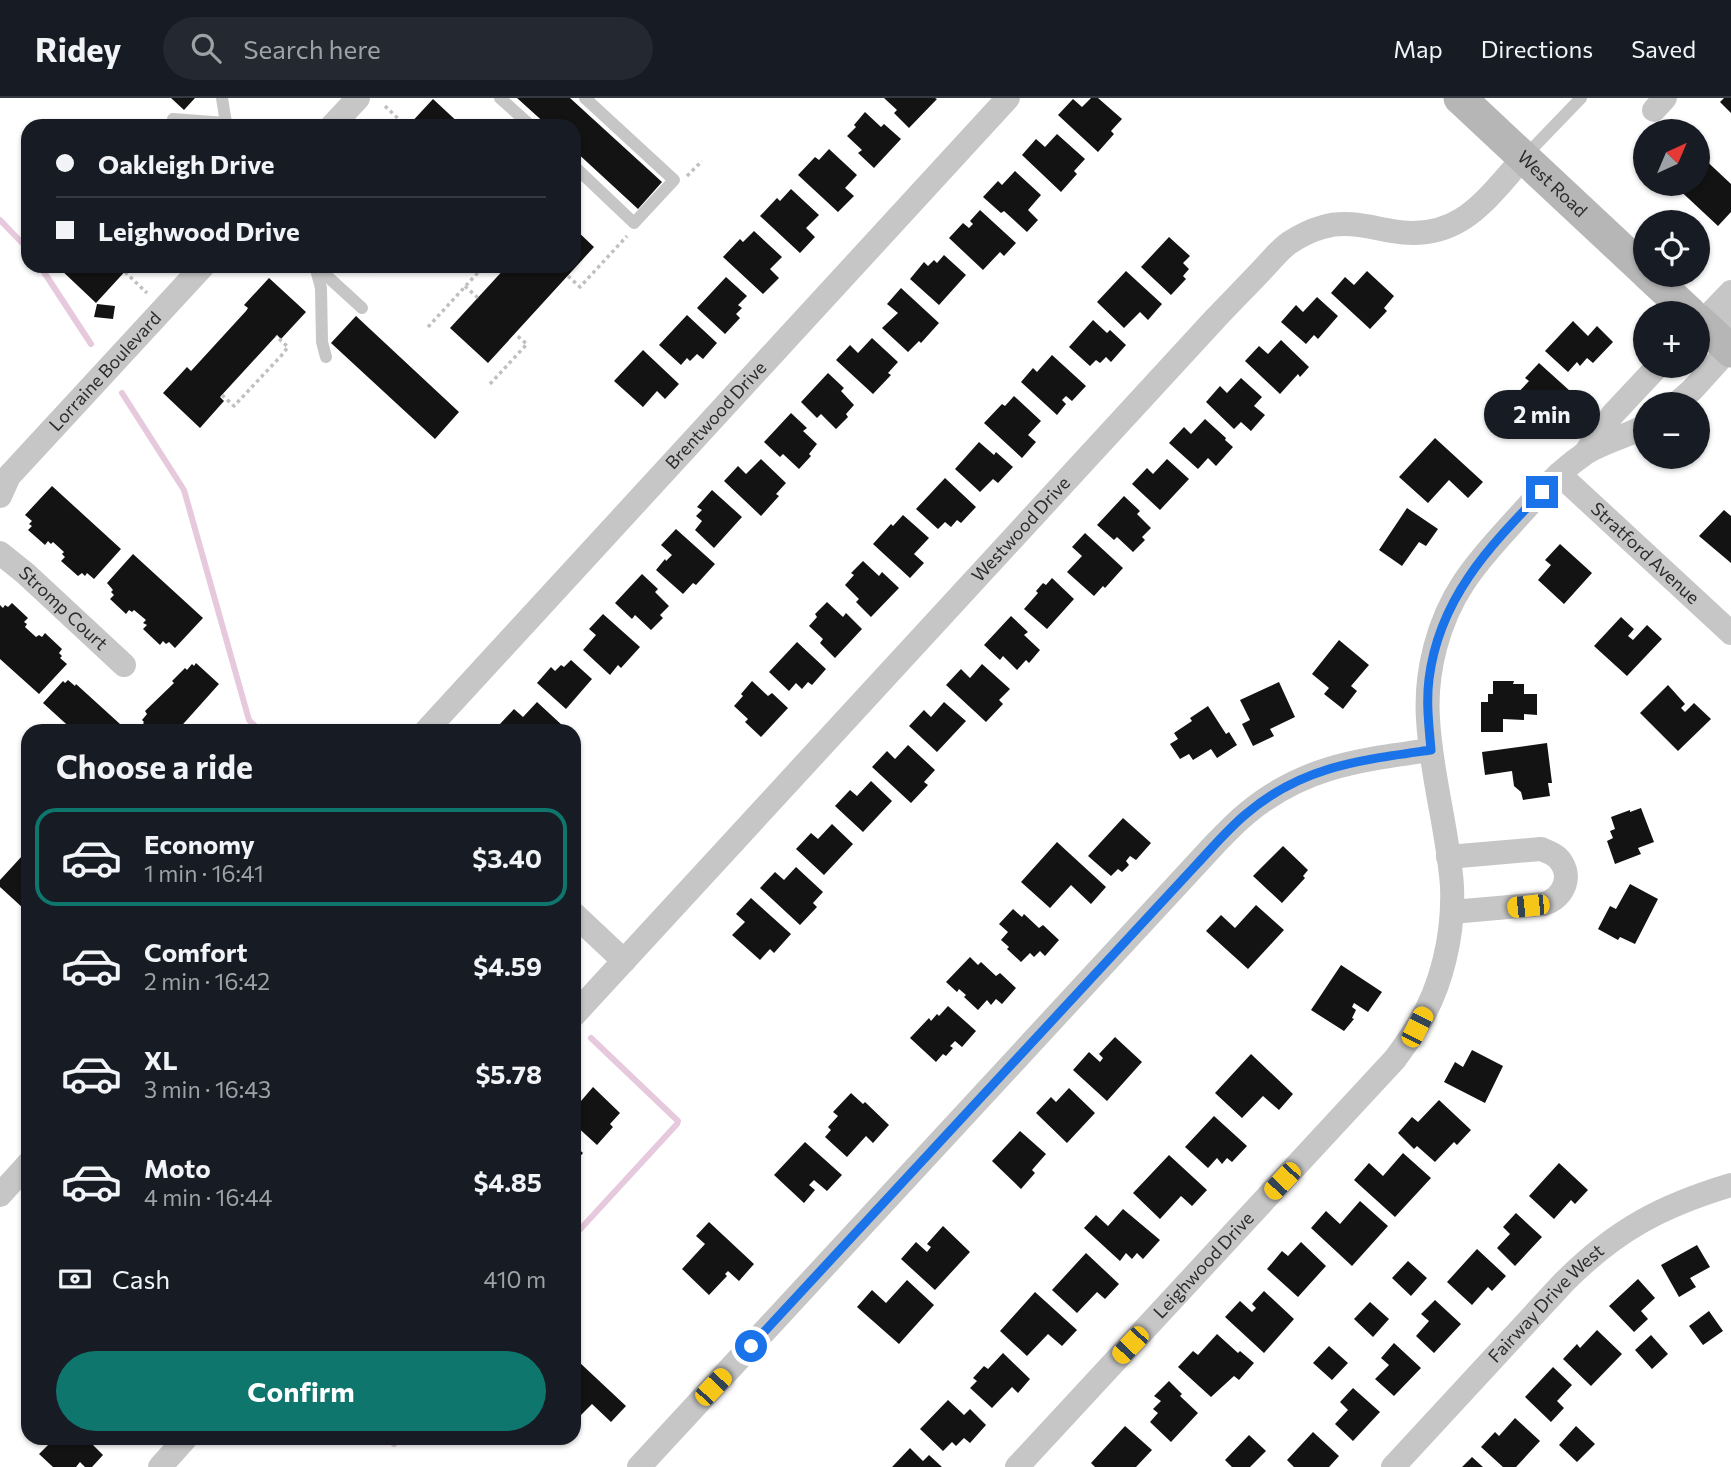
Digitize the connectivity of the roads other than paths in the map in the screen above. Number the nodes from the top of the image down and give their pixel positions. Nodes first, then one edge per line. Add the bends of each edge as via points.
1 (222, 98) edge
2 (358, 98) edge
3 (500, 98) edge
4 (585, 98) edge
5 (1008, 98) edge
6 (1460, 98) edge
7 (1581, 98) edge
8 (227, 119) edge
9 (338, 119) edge
10 (523, 119) edge
11 (1524, 158) junction
12 (581, 173) edge
13 (1633, 260) edge
14 (197, 273) edge
15 (317, 273) edge
16 (323, 273) edge
17 (1663, 287) edge
18 (1731, 292) edge
19 (1678, 301) edge
20 (362, 308) dead end
21 (1710, 329) edge
22 (326, 357) dead end
23 (1647, 378) edge
24 (1633, 433) edge
25 (1585, 453) junction
26 (1559, 474) junction
27 (3, 484) edge
28 (0, 553) edge
29 (1731, 633) edge
30 (124, 665) dead end
31 (432, 724) edge
32 (1431, 750) junction
33 (1448, 857) junction
34 (1452, 912) junction
35 (581, 921) edge
36 (624, 961) junction
37 (581, 1007) edge
38 (21, 1172) edge
39 (1731, 1185) edge
40 (0, 1195) edge
41 (180, 1445) edge
42 (160, 1467) edge
43 (639, 1467) edge
44 (1017, 1467) edge
45 (1393, 1467) edge

1 - 8 lane
2 - 9 street
3 - 10 lane
4 - 12 lane via 674,180 634,223
5 - 31 street, Brentwood Drive
6 - 11 main road, West Road
7 - 11 lane
11 - 13 main road, West Road
11 - 36 street, Westwood Drive via 1468,216 1449,227 1416,233 1343,223 1322,227 1289,243 1199,335
14 - 27 street, Lorraine Boulevard
15 - 22 lane
16 - 20 lane
17 - 19 main road
18 - 21 street
23 - 25 street, Leighwood Drive
24 - 25 street, Leighwood Drive
25 - 26 street, Leighwood Drive
26 - 29 street, Stratford Avenue
26 - 32 street, Leighwood Drive via 1490,548 1449,609 1429,679
28 - 30 street, Stromp Court
32 - 33 street, Leighwood Drive
32 - 43 street via 1359,760 1310,774 1244,816
33 - 34 street, Leighwood Drive
33 - 34 street via 1541,849 1558,858 1565,876 1561,894 1554,901
34 - 44 street, Leighwood Drive via 1442,971 1431,1000 1395,1059
35 - 36 street
36 - 37 street, Westwood Drive
38 - 40 street
39 - 45 street, Fairway Drive West via 1669,1207 1608,1243 1564,1282
41 - 42 street

